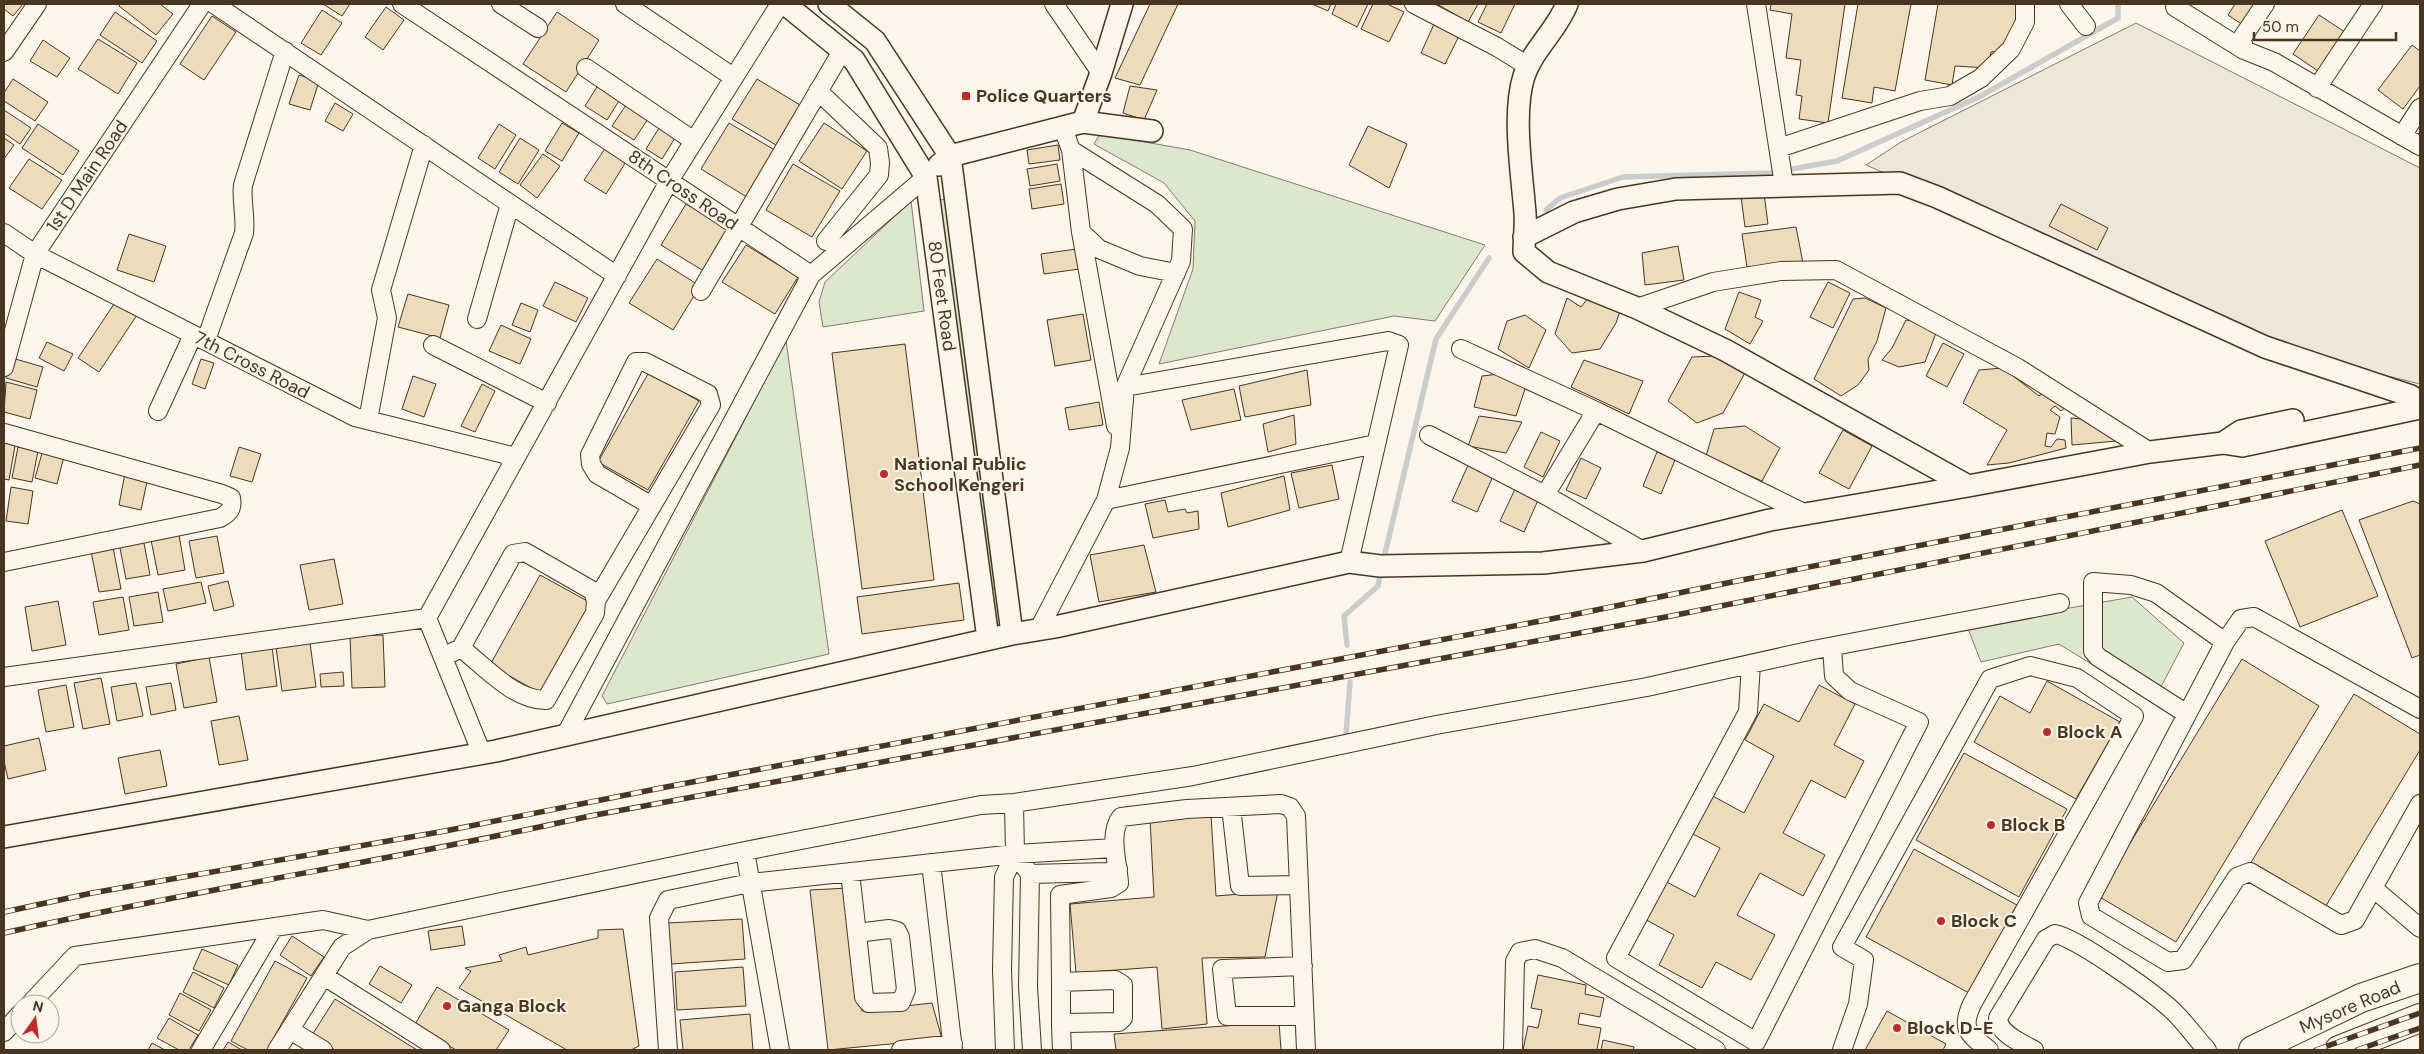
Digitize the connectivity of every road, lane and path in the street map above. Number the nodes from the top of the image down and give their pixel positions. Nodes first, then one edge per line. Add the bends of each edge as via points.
1 (37, 4) edge
2 (202, 4) edge
3 (214, 4) edge
4 (402, 4) edge
5 (501, 4) edge
6 (625, 4) edge
7 (780, 4) edge
8 (785, 4) edge
9 (829, 4) edge
10 (1054, 4) edge
11 (1122, 4) edge
12 (1414, 4) edge
13 (1567, 4) edge
14 (1756, 4) edge
15 (1768, 4) edge
16 (2026, 4) edge
17 (2069, 4) edge
18 (2177, 4) edge
19 (2265, 4) edge
20 (2373, 4) edge
21 (2086, 26) dead end
22 (538, 28) dead end
23 (2244, 50) junction
24 (842, 51) junction
25 (4, 52) edge
26 (285, 52) junction
27 (1528, 66) junction
28 (586, 68) dead end
29 (1101, 73) junction
30 (734, 78) junction
31 (2317, 88) junction
32 (818, 91) junction
33 (2420, 108) edge
34 (1073, 125) junction
35 (1152, 132) dead end
36 (2402, 136) junction
37 (694, 141) junction
38 (424, 145) junction
39 (1783, 146) junction
40 (2420, 146) edge
41 (1071, 150) junction
42 (950, 156) junction
43 (926, 177) junction
44 (1783, 178) junction
45 (669, 181) junction
46 (510, 204) junction
47 (740, 228) junction
48 (1081, 232) junction
49 (4, 233) edge
50 (1524, 237) junction
51 (826, 241) dead end
52 (35, 254) junction
53 (1176, 273) junction
54 (810, 275) junction
55 (617, 276) junction
56 (700, 291) dead end
57 (1637, 308) junction
58 (477, 320) dead end
59 (200, 337) junction
60 (433, 345) dead end
61 (1461, 349) dead end
62 (4, 365) edge
63 (1126, 387) junction
64 (2417, 400) edge
65 (546, 403) junction
66 (158, 411) dead end
67 (1596, 411) junction
68 (368, 420) junction
69 (4, 433) edge
70 (1429, 435) dead end
71 (1376, 444) junction
72 (1120, 448) junction
73 (2150, 452) junction
74 (516, 457) junction
75 (1968, 486) junction
76 (1545, 495) junction
77 (1106, 500) junction
78 (652, 506) junction
79 (1806, 514) junction
80 (1643, 551) junction
81 (4, 562) edge
82 (1349, 562) junction
83 (596, 602) junction
84 (2060, 603) dead end
85 (427, 618) junction
86 (1039, 629) junction
87 (1012, 634) junction
88 (988, 639) junction
89 (2225, 642) junction
90 (1832, 647) junction
91 (461, 648) junction
92 (443, 657) junction
93 (1752, 664) junction
94 (4, 677) edge
95 (2420, 709) edge
96 (2187, 714) junction
97 (564, 736) junction
98 (482, 754) junction
99 (1014, 802) junction
100 (2420, 804) edge
101 (1231, 807) junction
102 (4, 837) edge
103 (1114, 848) junction
104 (745, 851) junction
105 (1015, 854) junction
106 (931, 863) junction
107 (1118, 869) junction
108 (850, 872) junction
109 (1030, 874) junction
110 (750, 883) junction
111 (1299, 885) junction
112 (2373, 888) junction
113 (274, 927) junction
114 (2420, 928) edge
115 (368, 930) junction
116 (857, 933) dead end
117 (1303, 966) junction
118 (324, 976) junction
119 (2420, 978) edge
120 (1061, 982) junction
121 (39, 994) edge
122 (1304, 1016) junction
123 (2420, 1018) edge
124 (1060, 1026) junction
125 (290, 1030) junction
126 (953, 1047) edge
127 (201, 1050) edge
128 (277, 1050) edge
129 (323, 1050) edge
130 (441, 1050) edge
131 (668, 1050) edge
132 (780, 1050) edge
133 (901, 1050) edge
134 (1005, 1050) edge
135 (1032, 1050) edge
136 (1062, 1050) edge
137 (1306, 1050) edge
138 (1513, 1050) edge
139 (1716, 1050) edge
140 (1842, 1050) edge
141 (1989, 1050) edge
142 (2034, 1050) edge
143 (2207, 1050) edge
144 (2253, 1050) edge
145 (2339, 1050) edge

1 - 25 street
2 - 52 street, 1st D Main Road
3 - 26 street
4 - 45 street, 8th Cross Road
5 - 22 street
6 - 30 street
7 - 30 street
8 - 24 street, 80 Feet Road
9 - 42 street, 80 Feet Road via 875,41
10 - 29 street
11 - 29 street
12 - 27 street via 1497,46
13 - 27 street
14 - 39 street
15 - 39 street
16 - 39 street via 2025,22 2011,49 1981,78 1950,96 1920,101
17 - 21 street
18 - 23 street via 2175,7
19 - 23 street via 2242,38
20 - 31 street
23 - 31 street via 2274,62
24 - 32 street
24 - 43 street, 80 Feet Road via 854,60
26 - 38 street
26 - 59 street via 243,185 244,233
27 - 50 street via 1520,112 1526,216
28 - 37 street
29 - 34 street
30 - 37 street
31 - 36 street
32 - 47 street
32 - 51 street via 878,148 880,163 879,175
33 - 36 street
34 - 35 street
34 - 41 street
34 - 42 street
36 - 40 street
37 - 45 street
38 - 46 street
38 - 68 street via 381,290 387,318
39 - 44 street
41 - 48 street
41 - 53 street via 1157,204 1183,228 1181,261
42 - 43 street
42 - 87 street, 80 Feet Road
43 - 54 street
43 - 88 street, 80 Feet Road
44 - 50 street via 1676,189 1618,199 1574,212
44 - 64 street via 1900,183 1938,197 2265,347
45 - 47 street, 8th Cross Road
45 - 55 street
46 - 55 street
46 - 58 street
47 - 54 street, 8th Cross Road
47 - 56 street
48 - 53 street via 1099,249 1140,266
48 - 72 street
49 - 52 street, 7th Cross Road
50 - 57 street via 1524,252 1548,272
52 - 59 street, 7th Cross Road
52 - 62 street, 1st D Main Road
53 - 63 street
54 - 97 street
55 - 65 street
57 - 73 street via 1713,282 1781,272 1836,270 2018,368
57 - 75 street via 1725,350
59 - 66 street
59 - 68 street, 7th Cross Road
60 - 65 street
61 - 67 street
63 - 71 street via 1388,342 1399,345
63 - 72 street
64 - 73 street via 2241,431 2223,443
65 - 74 street
67 - 76 street
67 - 79 street
68 - 74 street, 7th Cross Road
69 - 81 street via 222,494 231,498 232,505 229,513 220,518
70 - 76 street
71 - 77 street
71 - 82 street
72 - 77 street
73 - 75 street
74 - 85 street
75 - 79 street
76 - 80 street
77 - 86 street
78 - 78 street via 711,405 708,394 645,362 636,362 590,455 596,474
78 - 83 street
79 - 80 street
80 - 82 street via 1543,563 1386,566
82 - 86 street
83 - 91 street via 593,591 525,552 513,554
83 - 91 street via 595,612 546,700 520,695
84 - 90 street
85 - 92 street
85 - 94 street
86 - 87 street
87 - 88 street
88 - 97 street
89 - 95 street via 2241,619 2254,617
89 - 96 street
89 - 96 street via 2156,593 2131,585 2094,582 2092,651
90 - 93 street
90 - 93 street via 1834,676 1850,690 1920,722 1756,1042 1616,958 1748,712
91 - 92 street
92 - 98 street
93 - 99 street via 1193,776
96 - 112 street via 2088,903 2091,916 2168,962 2183,960 2236,877 2250,872 2340,925 2355,920
97 - 98 street
98 - 102 street
99 - 104 street via 980,805
99 - 105 street
100 - 112 street
101 - 103 street via 1121,817
101 - 111 street via 1240,886
101 - 111 street via 1281,804 1290,807 1296,816
103 - 105 street
103 - 107 street
104 - 110 street
104 - 115 street
105 - 106 street
105 - 109 street
105 - 134 street via 1004,877 1002,970
106 - 108 street
106 - 126 street
107 - 109 street
107 - 120 street via 1119,882 1111,888 1060,895
108 - 110 street
108 - 116 street
109 - 135 street via 1028,987
110 - 131 street via 668,900 661,911
110 - 132 street
111 - 117 street
112 - 114 street
113 - 115 street via 323,920
113 - 121 street via 75,956
113 - 127 street
115 - 118 street via 342,947
117 - 122 street
117 - 122 street via 1222,969 1226,1016
118 - 125 street
118 - 130 street
119 - 144 highway, Mysore Road via 2361,998
120 - 124 street
120 - 124 street via 1115,980 1123,985 1123,1018 1119,1022 1066,1023
122 - 137 street
123 - 145 highway, Mysore Road
124 - 136 street
125 - 128 street
125 - 129 street
126 - 133 street
138 - 139 street via 1515,960 1520,952 1535,949 1562,958
140 - 141 street via 1858,1004 1864,960 1842,947 1990,678 2030,666 2077,678 2134,716 1966,1018 1968,1030
142 - 143 street via 2000,1028 1998,1018 2046,939 2055,934 2074,941 2154,996 2174,1012

